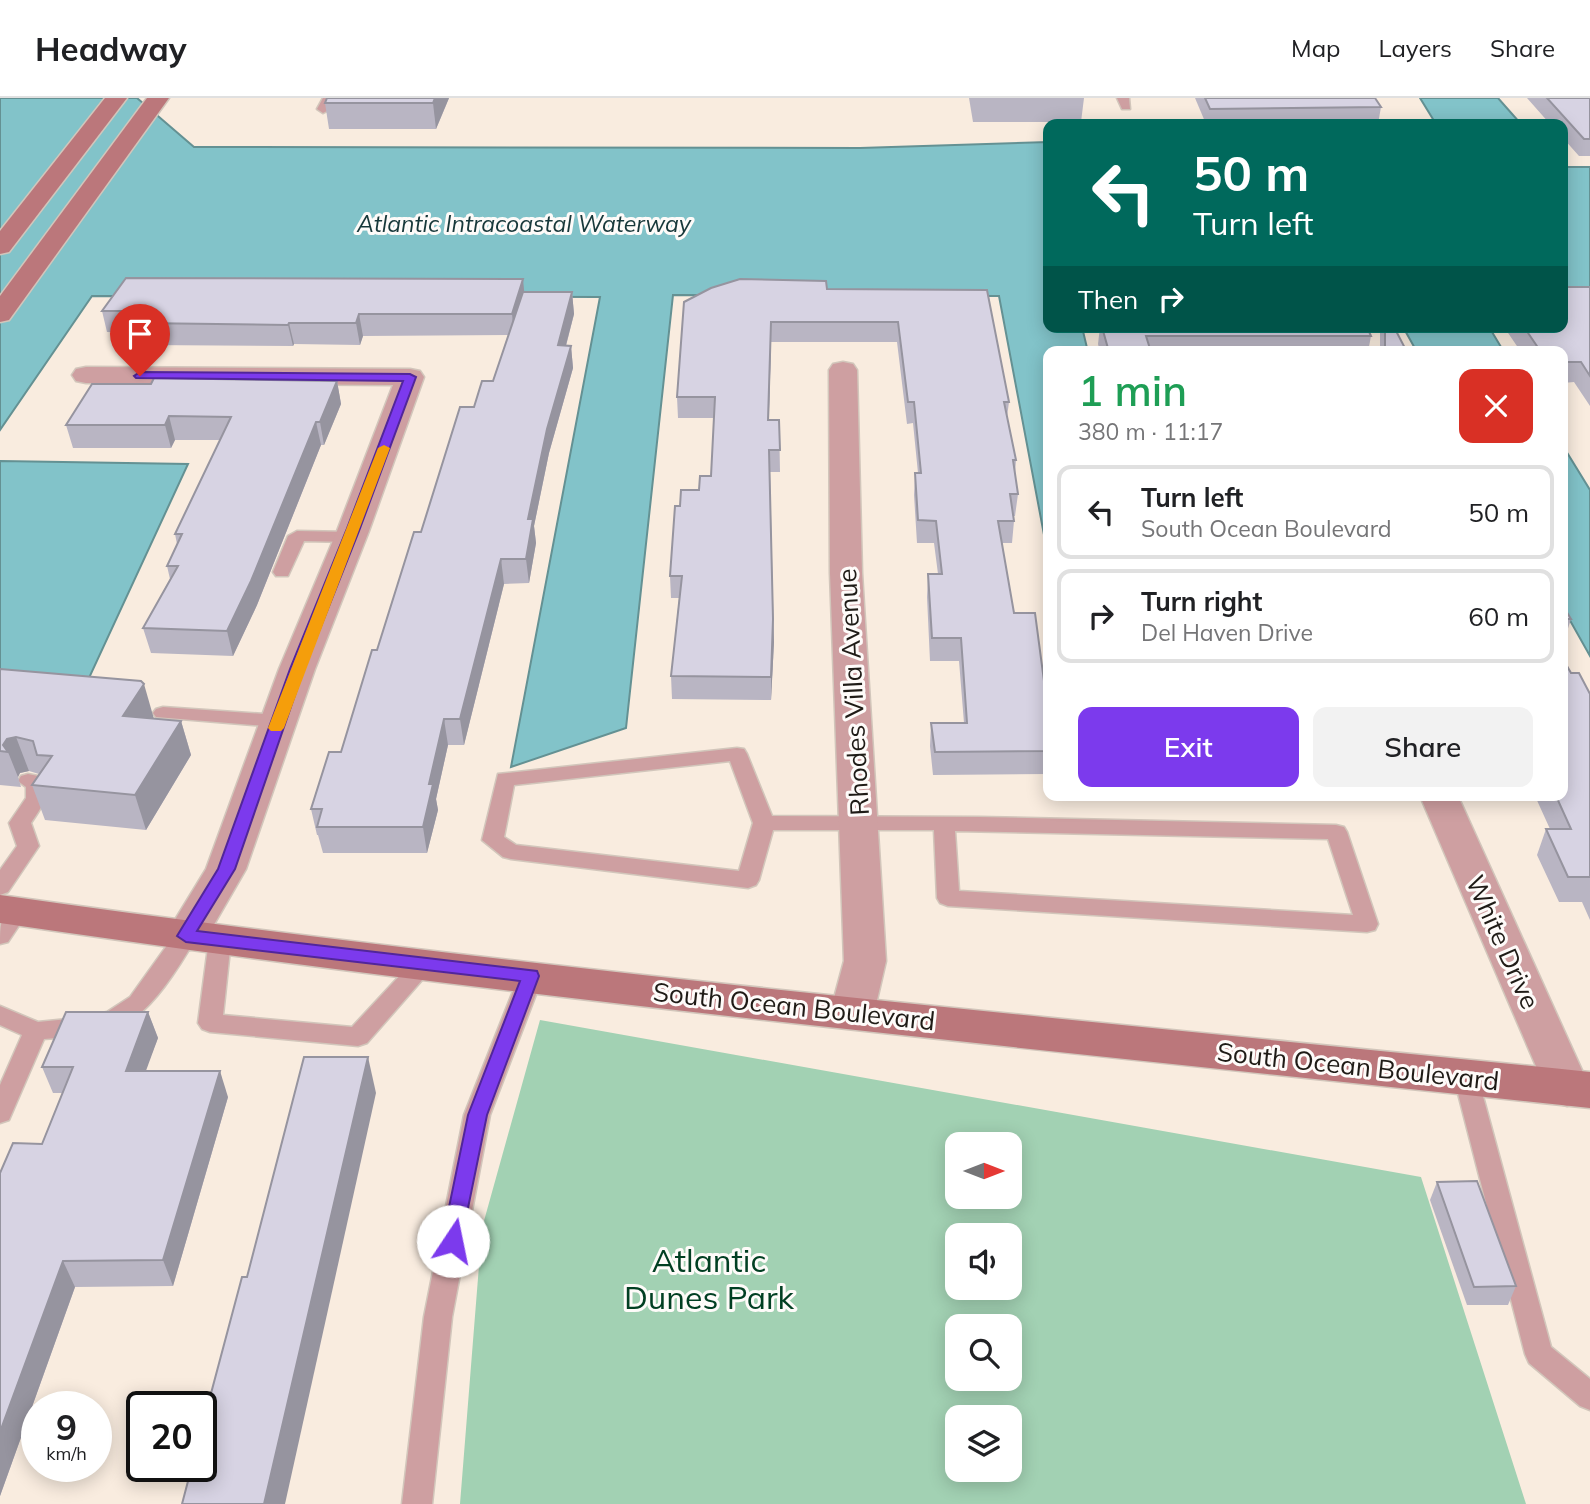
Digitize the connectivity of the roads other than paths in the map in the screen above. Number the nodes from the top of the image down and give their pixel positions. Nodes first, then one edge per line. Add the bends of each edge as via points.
1 (116, 98) edge
2 (158, 98) edge
3 (329, 98) edge
4 (323, 109) dead end
5 (0, 247) edge
6 (0, 314) edge
7 (843, 370) dead end
8 (86, 375) dead end
9 (350, 537) junction
10 (282, 572) dead end
11 (163, 713) dead end
12 (278, 721) junction
13 (28, 781) dead end
14 (1441, 801) edge
15 (859, 822) junction
16 (764, 823) junction
17 (944, 824) junction
18 (4, 911) edge
19 (203, 938) junction
20 (425, 964) junction
21 (530, 976) junction
22 (852, 1013) junction
23 (0, 1015) edge
24 (36, 1031) junction
25 (1466, 1078) junction
26 (1579, 1089) edge
27 (0, 1113) edge
28 (1590, 1398) edge
29 (417, 1504) edge

1 - 5 main road
2 - 6 main road
3 - 4 lane
7 - 15 street, Rhodes Villa Avenue via 846,573
8 - 9 street via 410,377
9 - 10 lane via 297,536
9 - 12 street
11 - 12 lane
12 - 19 street
13 - 18 lane via 36,782 36,799 20,822 28,846
14 - 26 street, White Drive
15 - 16 lane
15 - 17 lane
15 - 22 street, Rhodes Villa Avenue via 865,961
16 - 16 lane via 748,880 511,852 493,840 505,779 737,754
17 - 17 lane via 1336,832 1367,924 948,898
18 - 19 main road, South Ocean Boulevard
19 - 20 main road, South Ocean Boulevard
19 - 20 lane via 211,1023 358,1037
19 - 24 lane via 138,1003 114,1019
20 - 21 main road, South Ocean Boulevard
21 - 22 main road, South Ocean Boulevard
21 - 29 lane via 477,1115 438,1317
22 - 25 main road, South Ocean Boulevard
23 - 24 lane
24 - 27 lane
25 - 26 main road, South Ocean Boulevard
25 - 28 lane via 1539,1354

